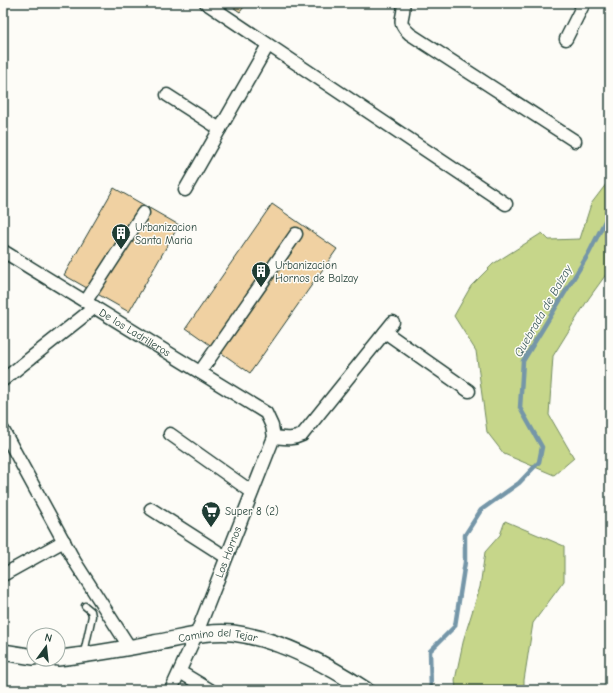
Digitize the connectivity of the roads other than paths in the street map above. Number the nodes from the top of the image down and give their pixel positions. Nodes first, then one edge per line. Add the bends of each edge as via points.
1 (206, 3) edge
2 (404, 3) edge
3 (584, 3) edge
4 (566, 39) dead end
5 (268, 45) junction
6 (167, 95) dead end
7 (220, 129) junction
8 (575, 141) dead end
9 (185, 190) dead end
10 (506, 204) dead end
11 (143, 212) dead end
12 (296, 234) dead end
13 (3, 251) edge
14 (90, 304) junction
15 (393, 322) dead end
16 (385, 332) junction
17 (200, 372) junction
18 (3, 380) edge
19 (469, 391) dead end
20 (3, 430) edge
21 (170, 434) dead end
22 (274, 437) junction
23 (252, 492) junction
24 (151, 509) dead end
25 (64, 541) junction
26 (226, 557) junction
27 (3, 575) edge
28 (85, 606) dead end
29 (196, 635) junction
30 (130, 648) junction
31 (3, 652) edge
32 (26, 656) edge
33 (84, 656) junction
34 (66, 657) edge
35 (180, 672) junction
36 (171, 690) edge
37 (210, 690) edge
38 (366, 690) edge

1 - 5 street
2 - 8 street via 401,18 410,34
3 - 4 street
5 - 7 street
5 - 10 street
6 - 7 street
7 - 9 street
11 - 14 street
12 - 17 street
13 - 14 street, De los Ladrilleros
14 - 17 street, De los Ladrilleros
14 - 18 street
15 - 16 street
16 - 19 street
16 - 22 street via 302,435 287,439
17 - 22 street, De los Ladrilleros via 266,413
20 - 25 street
21 - 23 street
22 - 23 street, Los Hornos
23 - 26 street, Los Hornos
24 - 26 street
25 - 27 street
25 - 30 street
26 - 29 street, Los Hornos
28 - 33 lane via 91,611 92,616
29 - 30 street, Camino del Tejar
29 - 35 street, Los Hornos
29 - 38 street, Camino del Tejar via 233,633 274,643 302,654
30 - 33 street, Camino del Tejar
31 - 32 street
33 - 34 street, Camino del Tejar
35 - 36 street, Los Hornos
35 - 37 street

